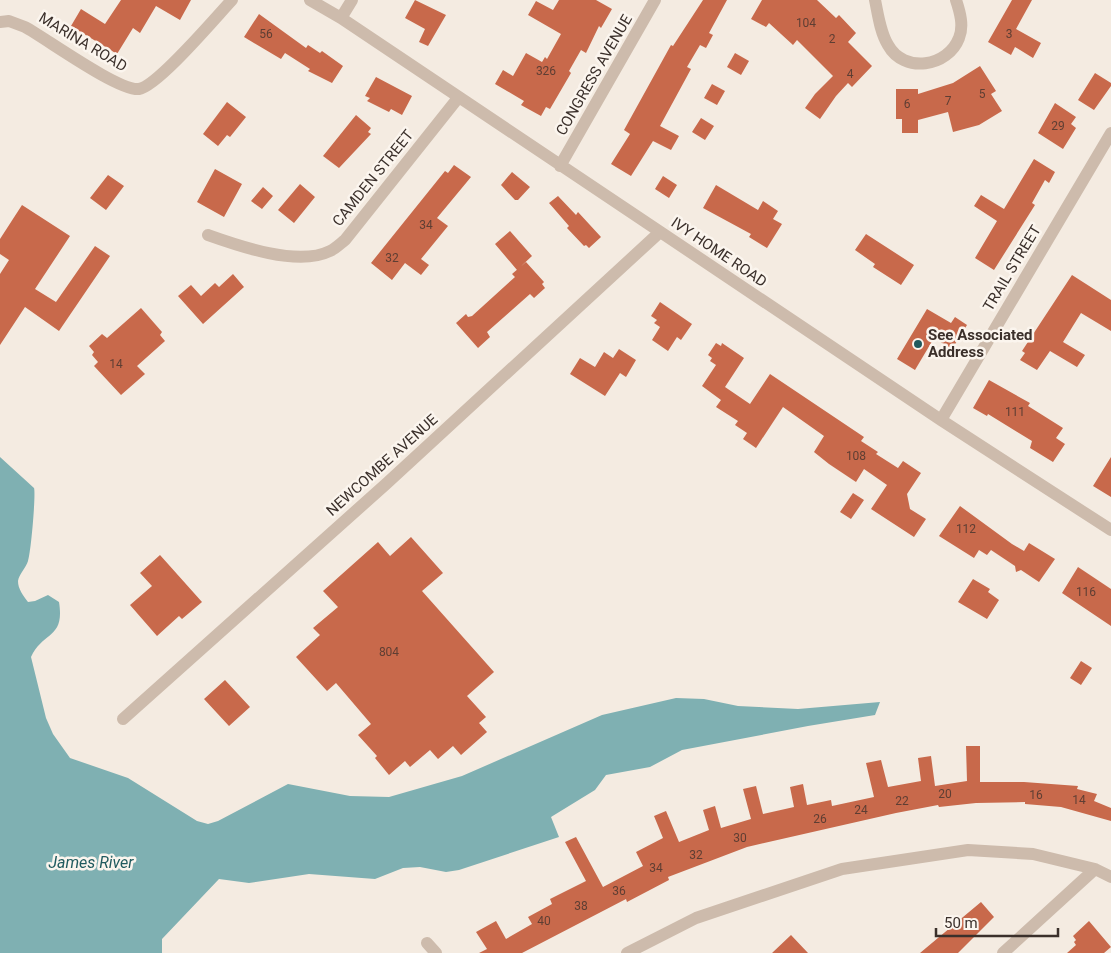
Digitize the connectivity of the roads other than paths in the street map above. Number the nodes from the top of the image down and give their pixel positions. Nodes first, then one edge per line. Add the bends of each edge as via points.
1 (232, 0) edge
2 (310, 0) edge
3 (352, 0) edge
4 (656, 0) edge
5 (875, 0) edge
6 (956, 0) edge
7 (341, 18) junction
8 (0, 22) edge
9 (458, 98) junction
10 (1111, 133) edge
11 (560, 166) junction
12 (660, 232) junction
13 (208, 235) dead end
14 (941, 420) junction
15 (1111, 530) edge
16 (123, 718) dead end
17 (1095, 869) junction
18 (1111, 877) edge
19 (627, 953) edge
20 (1003, 953) edge

1 - 8 street, MARINA ROAD via 161,76 140,89 115,82 25,27
2 - 7 street, IVY HOME ROAD
3 - 7 street
4 - 11 street, CONGRESS AVENUE
5 - 6 street via 888,46 902,59 919,65 932,63 951,52 960,37 961,16
7 - 9 street, IVY HOME ROAD
9 - 11 street, IVY HOME ROAD
9 - 13 street, CAMDEN STREET via 345,240 330,251 300,257 254,249
10 - 14 street, TRAIL STREET
11 - 12 street, IVY HOME ROAD
12 - 14 street, IVY HOME ROAD
12 - 16 street, NEWCOMBE AVENUE via 386,484
14 - 15 street, IVY HOME ROAD
17 - 18 street
17 - 19 street via 1033,854 968,850 842,869 696,918
17 - 20 street

